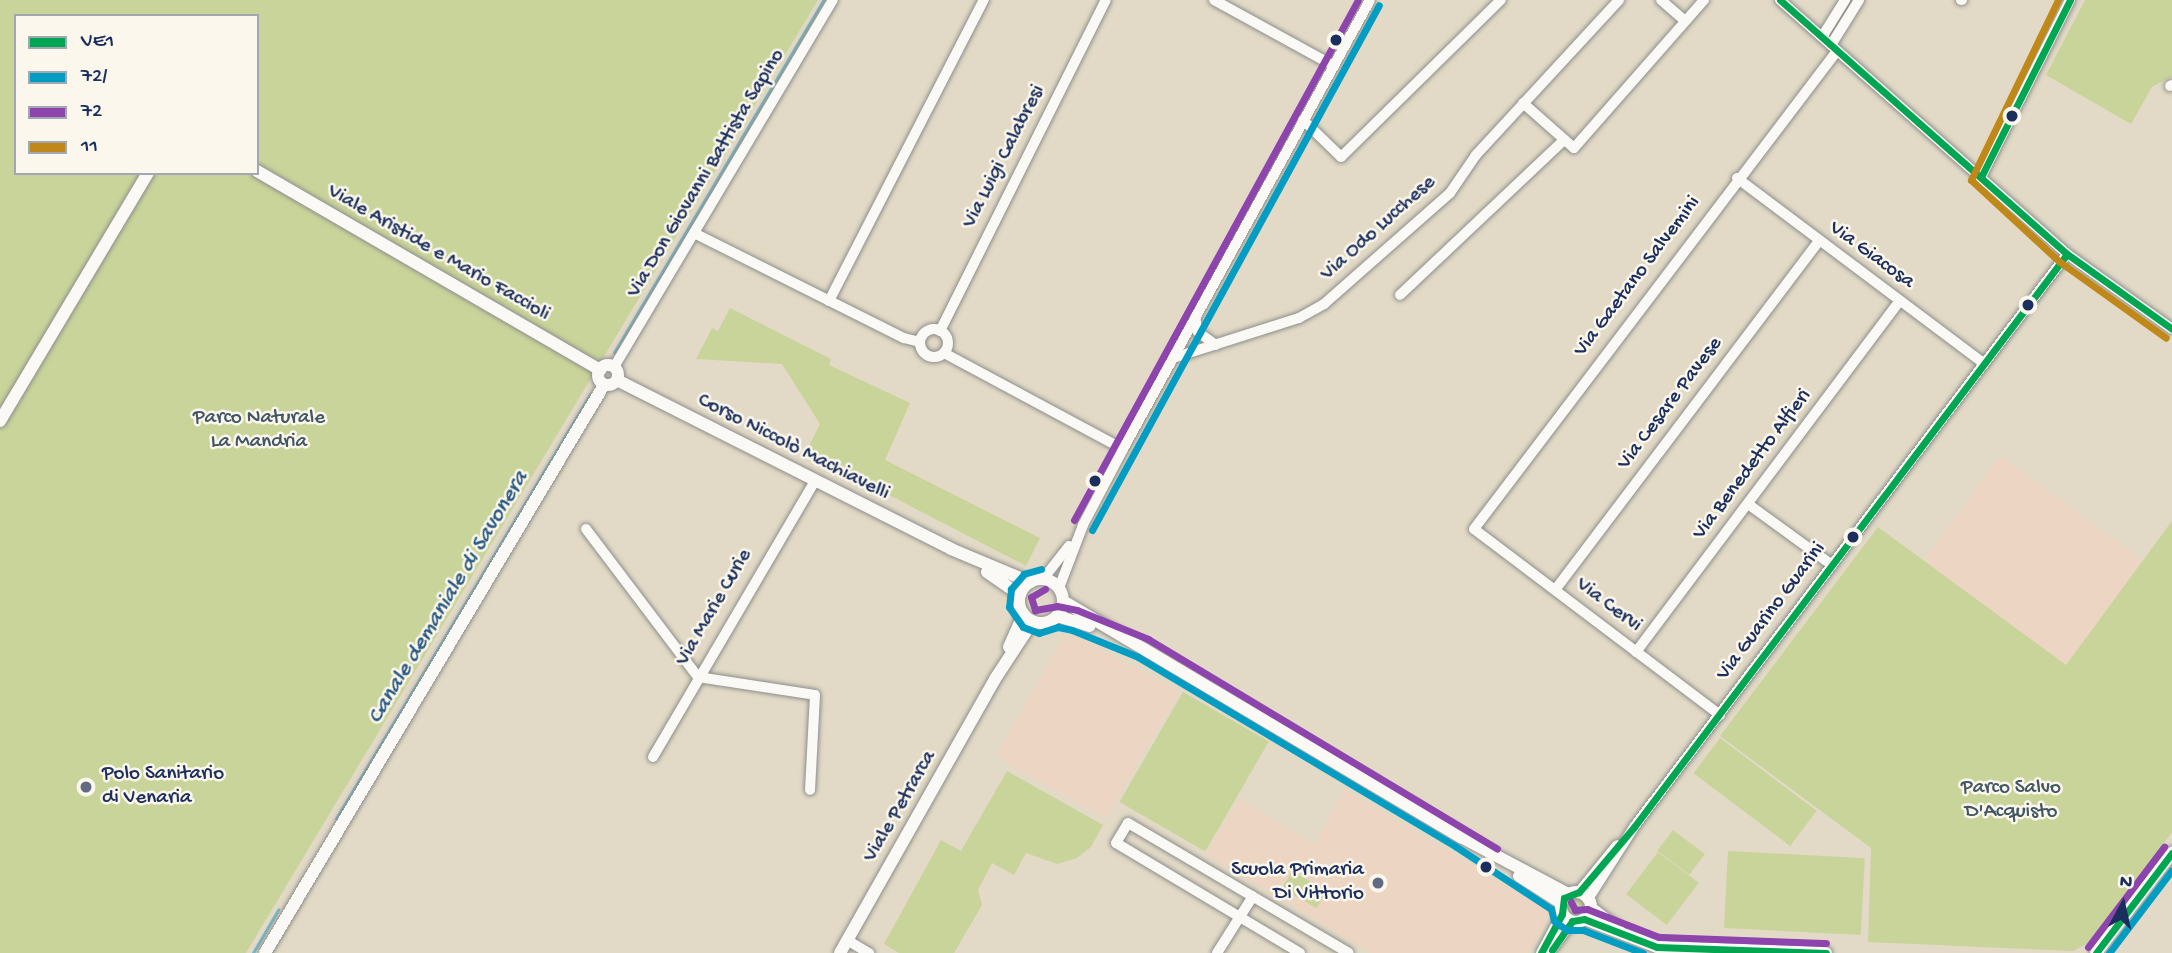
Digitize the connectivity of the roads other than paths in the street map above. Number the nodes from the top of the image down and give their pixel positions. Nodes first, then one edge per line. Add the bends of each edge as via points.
1 (833, 0) edge
2 (984, 0) edge
3 (1106, 0) edge
4 (1214, 0) edge
5 (1370, 0) edge
6 (1501, 0) edge
7 (1619, 0) edge
8 (1661, 0) edge
9 (1704, 0) edge
10 (1780, 0) edge
11 (1845, 0) edge
12 (1859, 0) edge
13 (2070, 0) edge
14 (1685, 21) junction
15 (1822, 37) junction
16 (1834, 48) junction
17 (1334, 66) junction
18 (1523, 103) junction
19 (1303, 120) junction
20 (1564, 140) junction
21 (259, 171) edge
22 (144, 176) edge
23 (1981, 177) junction
24 (1737, 178) junction
25 (694, 233) junction
26 (1818, 242) junction
27 (2067, 254) junction
28 (1400, 295) dead end
29 (829, 301) junction
30 (1900, 301) junction
31 (1195, 317) junction
32 (2172, 329) edge
33 (940, 331) junction
34 (920, 342) junction
35 (1216, 345) junction
36 (944, 353) junction
37 (1172, 358) junction
38 (1983, 363) junction
39 (600, 370) junction
40 (615, 373) junction
41 (604, 385) junction
42 (0, 421) edge
43 (1123, 449) junction
44 (815, 481) junction
45 (1748, 503) junction
46 (1083, 525) junction
47 (586, 529) dead end
48 (1474, 529) joint
49 (951, 549) junction
50 (1832, 565) junction
51 (1043, 579) junction
52 (1030, 582) junction
53 (1059, 588) junction
54 (1555, 590) junction
55 (1020, 595) junction
56 (1063, 601) junction
57 (1057, 616) junction
58 (1028, 618) junction
59 (1143, 648) junction
60 (1636, 652) junction
61 (698, 677) junction
62 (1720, 715) junction
63 (653, 757) dead end
64 (810, 790) dead end
65 (344, 823) junction
66 (2172, 853) edge
67 (1252, 896) junction
68 (1576, 906) junction
69 (1240, 917) junction
70 (847, 940) junction
71 (267, 951) edge
72 (840, 953) edge
73 (869, 953) edge
74 (1217, 953) edge
75 (1300, 953) edge
76 (1349, 953) edge
77 (1541, 953) edge
78 (1549, 953) edge
79 (1826, 953) edge
80 (2096, 953) edge

1 - 25 street, Via Don Giovanni Battista Sapino
2 - 29 street
3 - 33 street, Via Luigi Calabresi
4 - 17 street
5 - 17 street
6 - 19 street via 1341,157
7 - 18 street, Via Odo Lucchese
8 - 14 street
9 - 14 street
10 - 15 street
11 - 15 street
12 - 16 street, Via Gaetano Salvemini
13 - 23 street
14 - 20 street via 1574,148
15 - 16 street
16 - 23 street
16 - 24 street, Via Gaetano Salvemini
17 - 19 street
18 - 20 street
18 - 35 street, Via Odo Lucchese via 1450,193 1324,304 1299,318
19 - 31 street
20 - 28 street
21 - 39 street, Viale Aristide e Mario Faccioli
22 - 42 street
23 - 27 street
24 - 26 street, Via Giacosa
24 - 48 street, Via Gaetano Salvemini
25 - 29 street
25 - 40 street, Via Don Giovanni Battista Sapino
26 - 30 street, Via Giacosa
26 - 54 street, Via Cesare Pavese
27 - 32 street
27 - 38 street, Via Guarino Guarini
29 - 34 street
30 - 38 street, Via Giacosa
30 - 45 street, Via Benedetto Alfieri
31 - 35 street via 1198,332
31 - 37 street
33 - 34 street via 927,331
33 - 36 street via 948,341
34 - 36 street via 928,356
35 - 37 street, Via Odo Lucchese
36 - 43 street
37 - 43 street
38 - 50 street, Via Guarino Guarini
39 - 40 street
39 - 41 street
40 - 41 street
40 - 44 street, Corso Niccolò Machiavelli
41 - 65 street
43 - 46 street
44 - 49 street, Corso Niccolò Machiavelli
44 - 61 street, Via Marie Curie
45 - 50 street
45 - 60 street, Via Benedetto Alfieri
46 - 51 street
46 - 53 street
47 - 61 street
48 - 54 street, Via Cervi
49 - 52 street, Corso Niccolò Machiavelli
49 - 55 street, Corso Niccolò Machiavelli
50 - 62 street, Via Guarino Guarini
51 - 52 street
51 - 53 street
52 - 55 street
53 - 56 street
54 - 60 street, Via Cervi
55 - 58 street
56 - 57 street
56 - 59 street
57 - 58 street via 1046,622
57 - 59 street
58 - 70 street, Viale Petrarca
59 - 68 street
60 - 62 street, Via Cervi
61 - 63 street, Via Marie Curie
61 - 64 street via 815,695
62 - 68 street, Via Guarino Guarini
65 - 71 street
65 - 71 street via 307,873
66 - 80 street
67 - 69 street
67 - 69 street via 1128,822 1116,843
67 - 76 street
68 - 77 street
68 - 78 street
68 - 79 street via 1629,938 1657,947
69 - 74 street
69 - 75 street
70 - 72 street, Viale Petrarca
70 - 73 street

